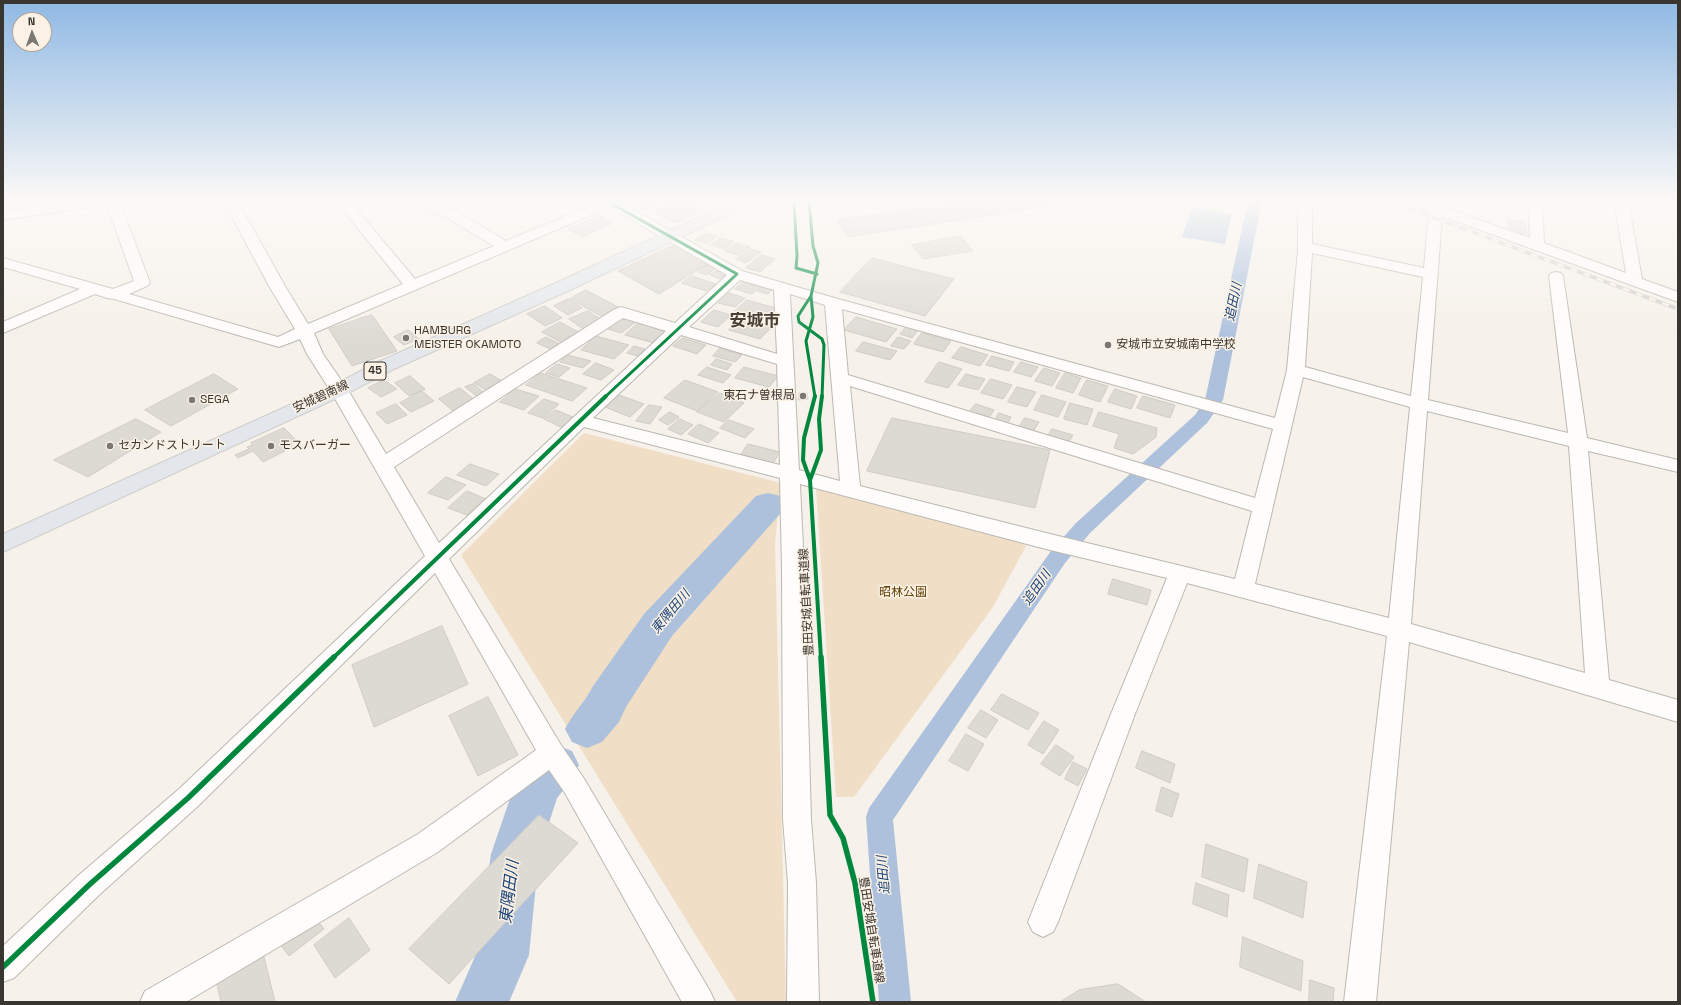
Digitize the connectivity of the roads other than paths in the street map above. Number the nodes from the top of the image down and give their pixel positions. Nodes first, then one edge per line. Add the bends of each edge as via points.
1 (129, 247) edge
2 (256, 247) edge
3 (381, 247) edge
4 (502, 247) edge
5 (647, 247) edge
6 (689, 247) edge
7 (1305, 247) joint
8 (1433, 247) edge
9 (1542, 247) edge
10 (1629, 247) edge
11 (3, 262) edge
12 (737, 274) junction
13 (1431, 274) junction
14 (1556, 276) dead end
15 (1635, 281) junction
16 (412, 285) junction
17 (782, 286) junction
18 (93, 289) junction
19 (112, 295) junction
20 (1678, 297) edge
21 (833, 302) junction
22 (3, 328) edge
23 (676, 329) junction
24 (305, 332) junction
25 (784, 361) junction
26 (1296, 370) junction
27 (840, 378) junction
28 (339, 390) junction
29 (1420, 404) junction
30 (580, 420) junction
31 (1282, 426) junction
32 (1578, 441) junction
33 (383, 465) junction
34 (1678, 466) edge
35 (789, 475) junction
36 (851, 490) junction
37 (1262, 507) junction
38 (3, 544) edge
39 (437, 557) junction
40 (1180, 573) junction
41 (1243, 590) junction
42 (1399, 630) junction
43 (1598, 687) junction
44 (1678, 711) edge
45 (552, 753) junction
46 (1043, 922) dead end
47 (3, 967) edge
48 (156, 1002) edge
49 (699, 1002) edge
50 (803, 1002) edge
51 (1360, 1002) edge

1 - 19 street via 142,283
2 - 24 street
3 - 16 street
4 - 16 street
5 - 28 main road, 安城碧南線 / 45 via 385,366
6 - 12 street
7 - 13 street
7 - 26 street
8 - 13 street
9 - 15 street
10 - 15 street
11 - 18 street
12 - 17 street
12 - 23 street
13 - 29 street
14 - 32 street
15 - 20 street
16 - 24 street
17 - 21 street
17 - 25 street
18 - 19 street
18 - 22 street
19 - 24 street via 279,342
21 - 27 street
21 - 31 street
23 - 25 street
23 - 30 street
23 - 33 street via 621,312
24 - 28 street via 315,354
25 - 35 street
26 - 29 street
26 - 31 street
27 - 36 street
27 - 37 street
28 - 33 street
28 - 38 main road, 安城碧南線 / 45
29 - 32 street
29 - 42 street
30 - 35 street
30 - 39 street
31 - 37 street
32 - 34 street
32 - 43 street
33 - 39 street
35 - 36 street
35 - 50 street via 797,819 802,883
36 - 40 street
37 - 41 street
39 - 45 street
39 - 47 street via 188,798 89,885
40 - 41 street
40 - 46 street
41 - 42 street
42 - 43 street
42 - 51 street
43 - 44 street
45 - 48 street via 428,843
45 - 49 street via 574,785

